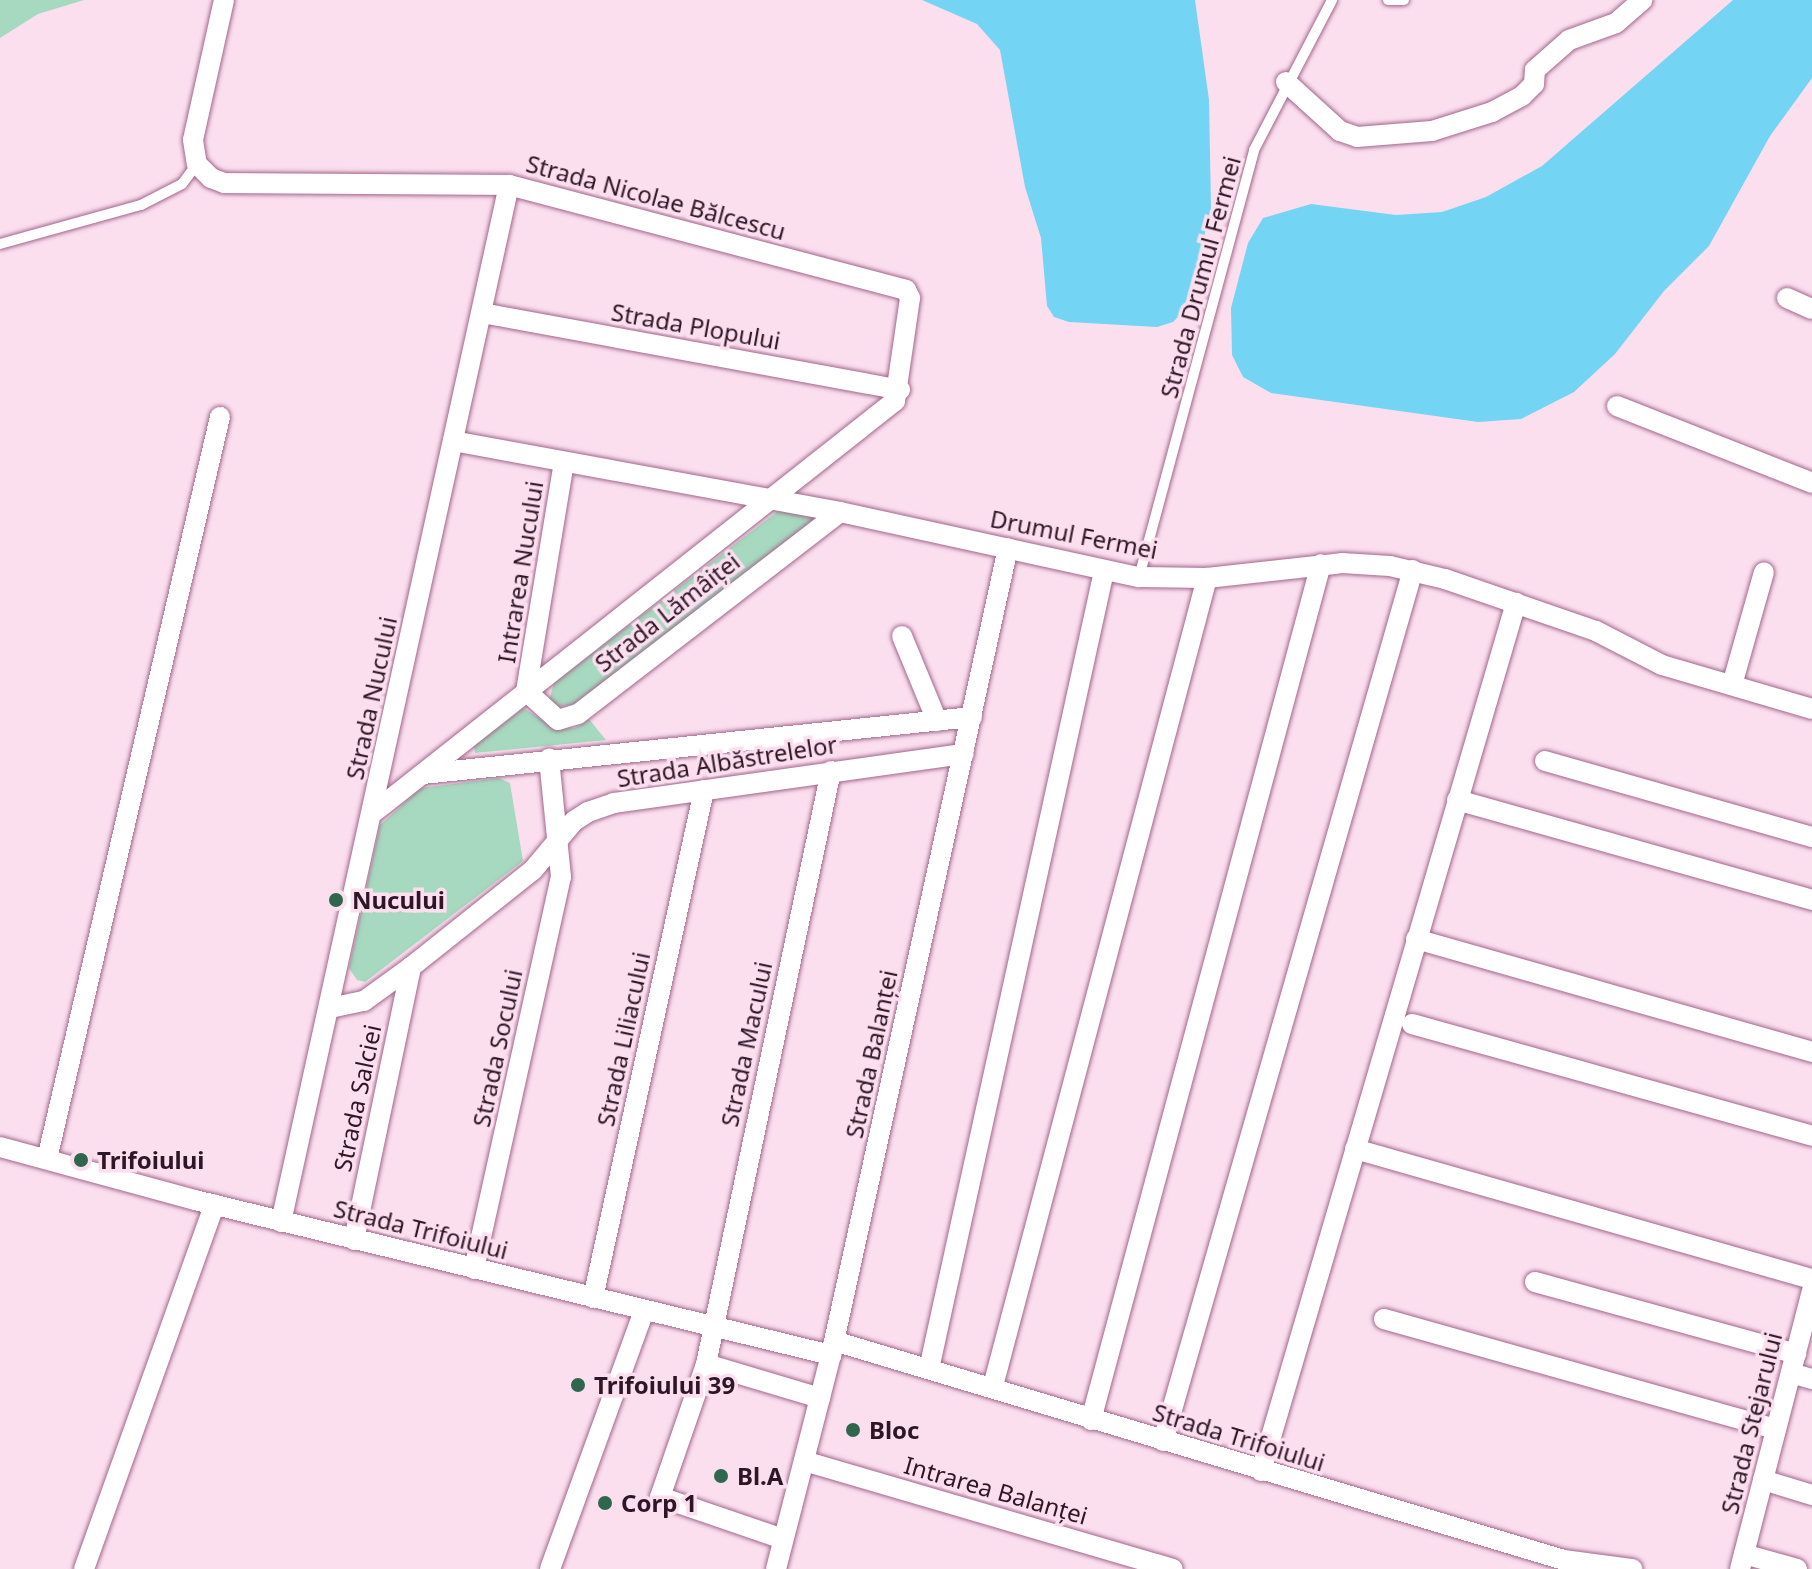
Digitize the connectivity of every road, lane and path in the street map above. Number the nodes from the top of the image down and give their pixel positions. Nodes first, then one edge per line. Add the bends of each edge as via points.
1 (224, 0) edge
2 (1332, 0) edge
3 (1388, 0) edge
4 (1404, 0) edge
5 (1642, 0) edge
6 (1286, 82) junction
7 (197, 164) junction
8 (509, 185) junction
9 (0, 244) edge
10 (1787, 298) dead end
11 (1812, 309) edge
12 (482, 313) junction
13 (900, 390) junction
14 (1617, 406) dead end
15 (220, 417) dead end
16 (453, 441) junction
17 (564, 462) junction
18 (1812, 483) edge
19 (774, 501) junction
20 (840, 512) junction
21 (1008, 548) junction
22 (1321, 564) junction
23 (1413, 570) junction
24 (1104, 571) junction
25 (1764, 572) dead end
26 (1139, 577) junction
27 (1207, 578) junction
28 (1516, 603) junction
29 (902, 636) dead end
30 (1732, 685) junction
31 (526, 691) junction
32 (1812, 709) edge
33 (972, 717) junction
34 (937, 721) junction
35 (964, 754) junction
36 (549, 759) junction
37 (1545, 761) dead end
38 (831, 771) junction
39 (422, 774) junction
40 (704, 790) junction
41 (1457, 800) junction
42 (374, 812) junction
43 (1812, 837) edge
44 (561, 838) junction
45 (1812, 900) edge
46 (1416, 939) junction
47 (411, 967) junction
48 (330, 1008) junction
49 (1412, 1024) dead end
50 (1812, 1052) edge
51 (1812, 1136) edge
52 (0, 1147) edge
53 (1355, 1149) junction
54 (47, 1159) junction
55 (214, 1205) junction
56 (281, 1222) junction
57 (354, 1240) junction
58 (474, 1269) junction
59 (1812, 1279) edge
60 (1535, 1282) dead end
61 (1812, 1290) edge
62 (593, 1298) junction
63 (644, 1311) junction
64 (1384, 1319) dead end
65 (713, 1328) junction
66 (833, 1348) junction
67 (706, 1364) junction
68 (1793, 1364) junction
69 (929, 1369) junction
70 (1812, 1379) edge
71 (993, 1386) junction
72 (820, 1398) junction
73 (1091, 1420) junction
74 (1776, 1429) junction
75 (1163, 1441) junction
76 (804, 1461) junction
77 (1261, 1471) junction
78 (1763, 1480) junction
79 (1812, 1495) edge
80 (783, 1539) junction
81 (1742, 1561) edge
82 (84, 1569) edge
83 (550, 1569) edge
84 (776, 1569) edge
85 (1173, 1569) edge
86 (1632, 1569) edge
87 (1797, 1569) edge

1 - 7 street via 195,128
2 - 6 lane, Strada Drumul Fermei
3 - 4 lane
5 - 6 street via 1616,23 1569,40 1535,70 1534,84 1522,96 1492,112 1432,131 1357,137 1340,131
6 - 26 lane, Strada Drumul Fermei via 1254,150
7 - 8 street, Strada Nicolae Bălcescu via 224,183
7 - 9 lane via 182,184 141,205
8 - 12 street, Strada Nucului
8 - 13 street, Strada Nicolae Bălcescu via 906,290 910,309
10 - 11 street
12 - 13 street, Strada Plopului
12 - 16 street, Strada Nucului
13 - 19 street via 890,405
14 - 18 street
15 - 54 street
16 - 17 street, Drumul Fermei
16 - 42 street, Strada Nucului
17 - 19 street, Drumul Fermei
17 - 31 street, Intrarea Nucului
19 - 20 street, Drumul Fermei
19 - 31 street, Strada Lămâiței
20 - 21 street, Drumul Fermei
20 - 31 street, Strada Lămâiței via 578,714 552,718
21 - 24 street, Drumul Fermei
21 - 33 street, Strada Balanței
22 - 23 street, Drumul Fermei via 1368,563
22 - 27 street, Drumul Fermei
22 - 73 street
23 - 28 street, Drumul Fermei
23 - 75 street
24 - 26 street, Drumul Fermei
24 - 69 street
25 - 30 street
26 - 27 street, Drumul Fermei
27 - 71 street
28 - 30 street, Drumul Fermei via 1596,631 1662,665
28 - 41 street
29 - 34 street
30 - 32 street, Drumul Fermei
31 - 39 street, Strada Lămâiței
33 - 34 street, Strada Albăstrelelor
33 - 35 street, Strada Balanței
34 - 36 street, Strada Albăstrelelor
35 - 38 street, Strada Albăstrelelor
35 - 66 street, Strada Balanței
36 - 39 street, Strada Albăstrelelor
36 - 44 street, Strada Socului
37 - 43 street
38 - 40 street, Strada Albăstrelelor
38 - 65 street, Strada Macului
39 - 42 street, Strada Lămâiței
40 - 44 street, Strada Albăstrelelor via 614,803 574,821
40 - 62 street, Strada Liliacului
41 - 45 street
41 - 46 street
42 - 48 street, Strada Nucului
44 - 47 street, Strada Albăstrelelor via 533,870
44 - 58 street, Strada Socului via 561,877
46 - 50 street
46 - 53 street
47 - 48 street, Strada Albăstrelelor via 364,1001
47 - 57 street, Strada Salciei
48 - 56 street, Strada Nucului
49 - 51 street
52 - 54 street, Strada Trifoiului
53 - 59 street
53 - 77 street
54 - 55 street, Strada Trifoiului
55 - 56 street, Strada Trifoiului
55 - 82 street
56 - 57 street, Strada Trifoiului
57 - 58 street, Strada Trifoiului
58 - 62 street, Strada Trifoiului
60 - 68 street
61 - 68 street, Strada Stejarului
62 - 63 street, Strada Trifoiului
63 - 65 street, Strada Trifoiului
63 - 83 street
64 - 74 street
65 - 66 street, Strada Trifoiului
65 - 67 street, Strada Macului
66 - 69 street, Strada Trifoiului
66 - 72 street, Strada Balanței
67 - 72 street
67 - 80 street, Strada Macului via 660,1497
68 - 70 street
68 - 74 street, Strada Stejarului
69 - 71 street, Strada Trifoiului
71 - 73 street, Strada Trifoiului
72 - 76 street, Strada Balanței
73 - 75 street, Strada Trifoiului
74 - 78 street, Strada Stejarului
75 - 77 street, Strada Trifoiului
76 - 80 street, Strada Balanței
76 - 85 street, Intrarea Balanței
77 - 86 street, Strada Trifoiului via 1564,1560
78 - 79 street
78 - 81 street, Strada Stejarului
80 - 84 street, Strada Balanței
81 - 87 street

